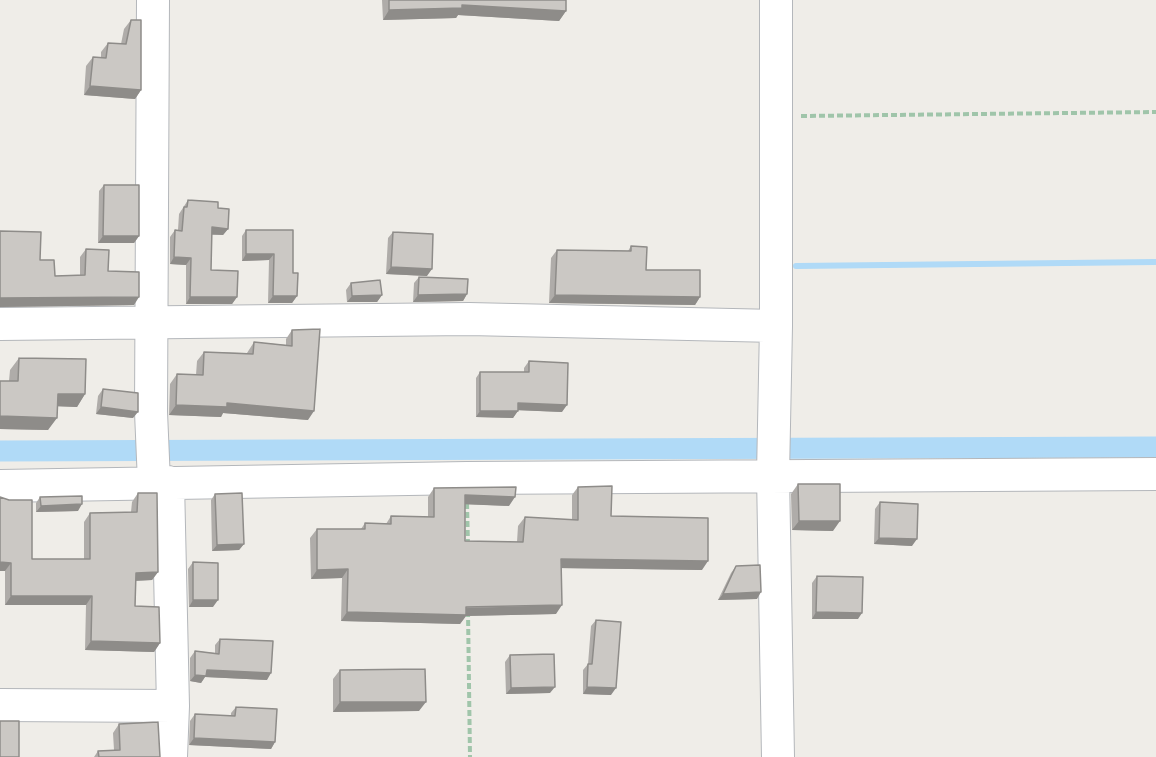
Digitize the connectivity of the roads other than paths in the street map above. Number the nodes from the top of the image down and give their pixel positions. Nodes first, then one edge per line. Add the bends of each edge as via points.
1 (153, 0) edge
2 (776, 0) edge
3 (151, 323) junction
4 (0, 324) edge
5 (776, 326) junction
6 (773, 472) junction
7 (1156, 474) edge
8 (159, 478) junction
9 (0, 486) edge
10 (0, 705) edge
11 (173, 706) junction
12 (171, 757) edge
13 (778, 757) edge

1 - 3 street
2 - 5 street
3 - 4 street
3 - 5 street via 469,319
3 - 8 street via 152,438
5 - 6 street
6 - 7 street
6 - 8 street via 467,478
6 - 13 street
8 - 9 street
8 - 11 street
10 - 11 street
11 - 12 street

